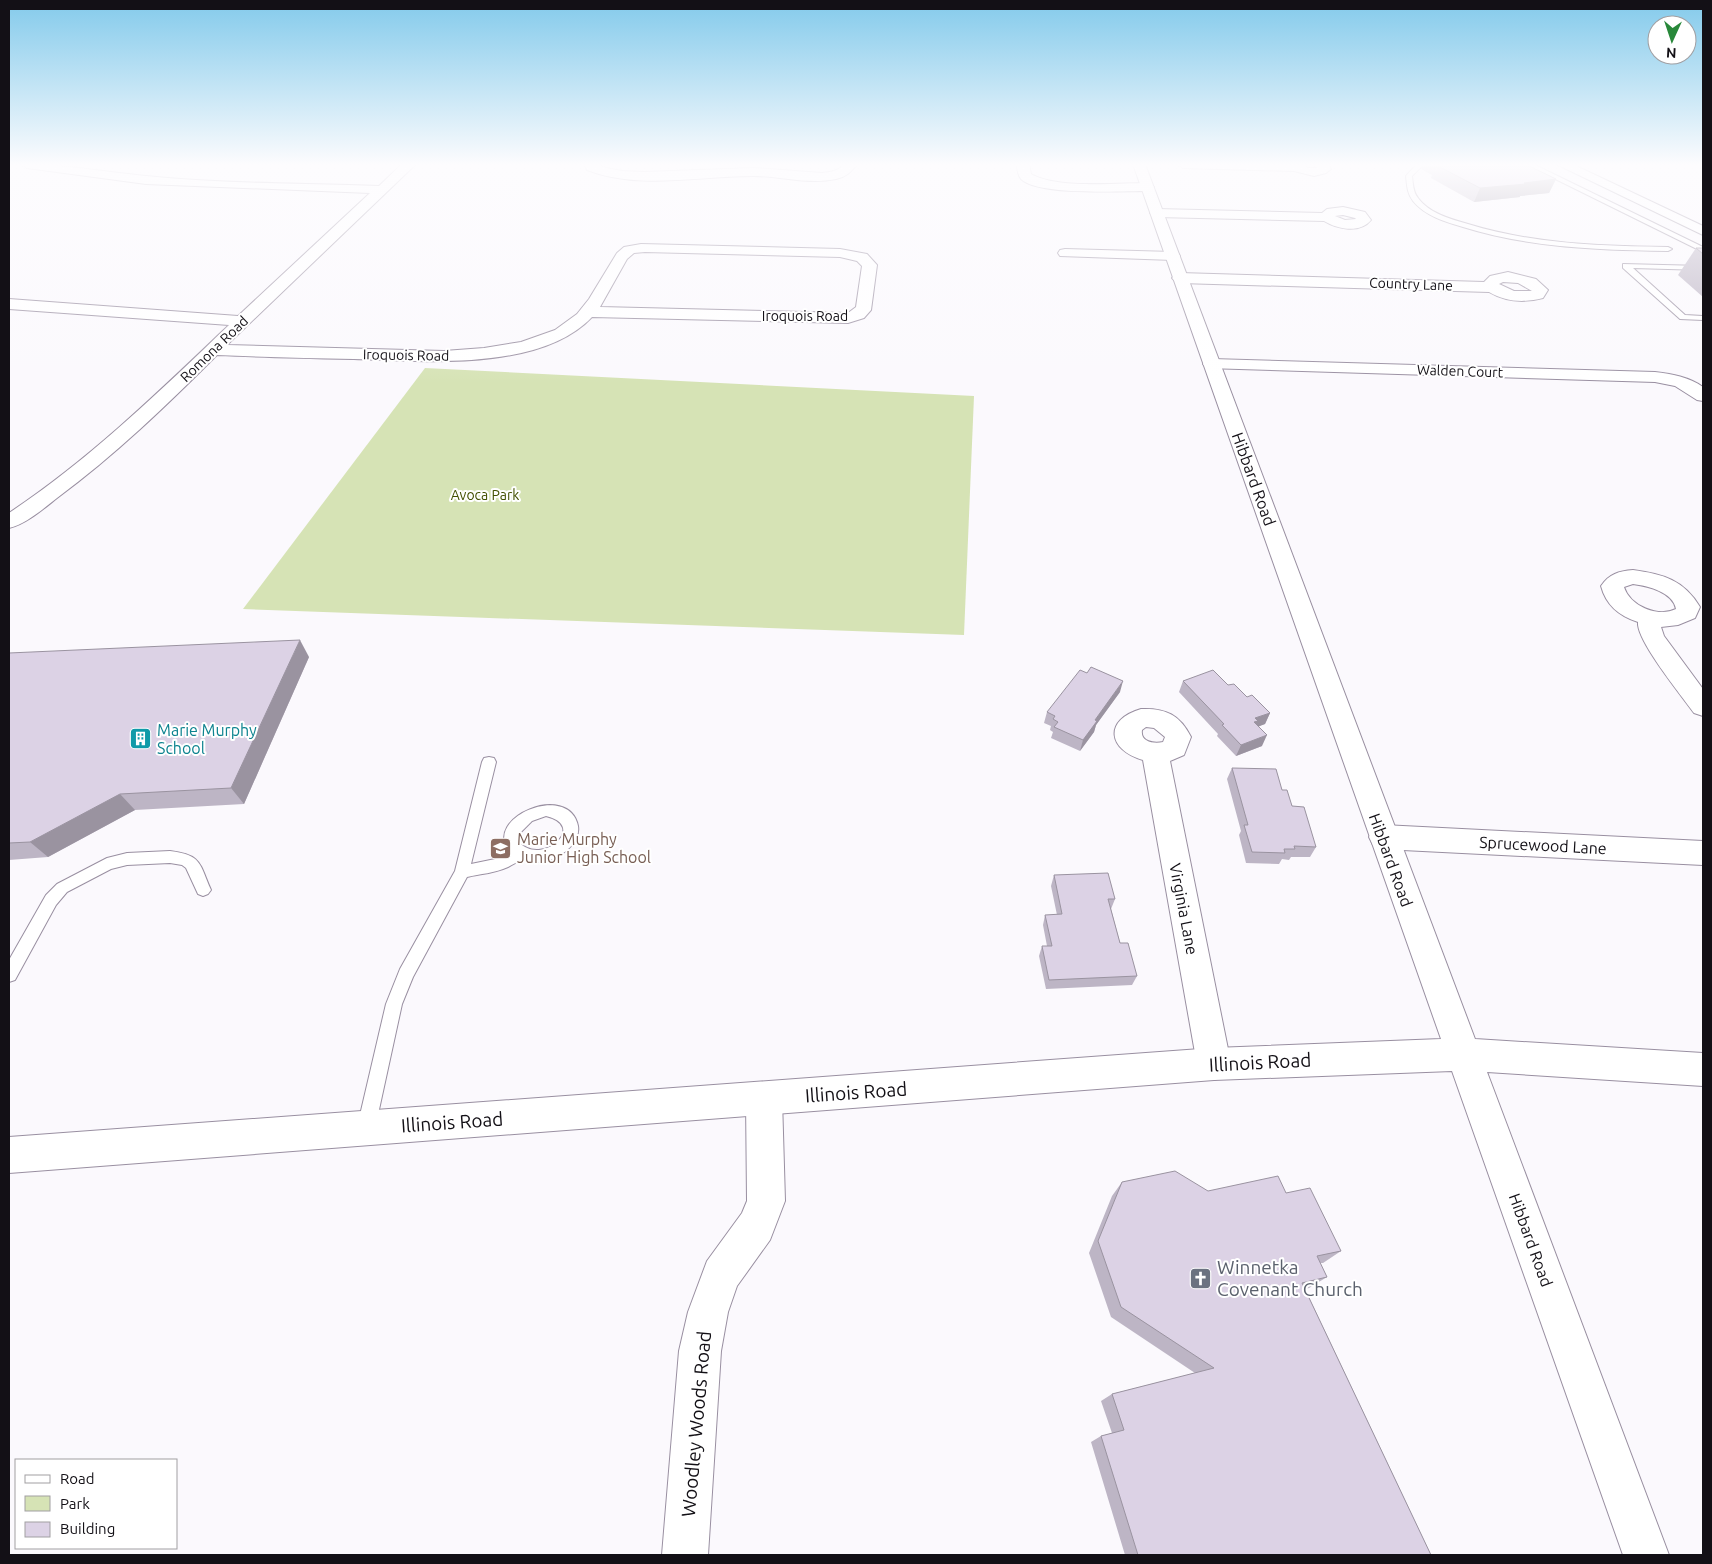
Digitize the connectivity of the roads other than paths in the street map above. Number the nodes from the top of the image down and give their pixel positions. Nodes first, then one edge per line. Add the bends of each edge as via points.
1 (332, 237) edge
2 (1166, 237) edge
3 (1507, 237) edge
4 (1676, 237) edge
5 (1668, 249) dead end
6 (1703, 250) edge
7 (1065, 253) dead end
8 (1173, 256) junction
9 (1703, 268) edge
10 (1180, 278) junction
11 (1492, 286) dead end
12 (9, 304) edge
13 (590, 312) junction
14 (1703, 318) edge
15 (243, 321) junction
16 (213, 350) junction
17 (1212, 364) junction
18 (1703, 396) edge
19 (9, 522) edge
20 (1650, 617) dead end
21 (1703, 706) edge
22 (1155, 754) dead end
23 (489, 762) dead end
24 (1383, 837) junction
25 (522, 853) dead end
26 (1703, 853) edge
27 (462, 872) junction
28 (203, 890) dead end
29 (9, 975) edge
30 (1462, 1054) junction
31 (1214, 1064) junction
32 (1703, 1069) edge
33 (764, 1099) junction
34 (366, 1128) junction
35 (9, 1155) edge
36 (685, 1555) edge
37 (1646, 1555) edge

1 - 15 street, Romona Road
2 - 8 street, Hibbard Road
3 - 5 lane via 1581,246
4 - 6 lane
7 - 8 street
8 - 10 street, Hibbard Road
9 - 14 lane via 1626,266 1683,317
10 - 11 street, Country Lane
10 - 17 street, Hibbard Road
12 - 15 street
13 - 13 street, Iroquois Road via 621,257 633,249 840,253 862,257 870,265 862,312 848,318
13 - 16 street, Iroquois Road via 566,331 550,338 509,350 467,355
15 - 16 street, Romona Road
16 - 19 street, Romona Road via 74,477
17 - 18 street, Walden Court via 1655,377 1689,385
17 - 24 street, Hibbard Road
20 - 21 street via 1653,638
22 - 31 street, Virginia Lane
23 - 27 lane
24 - 26 street, Sprucewood Lane
24 - 30 street, Hibbard Road
25 - 27 lane via 494,866
27 - 34 lane via 406,974 394,1004
28 - 29 lane via 192,864 185,859 127,859 107,864 62,888 51,900
30 - 31 street, Illinois Road
30 - 32 street, Illinois Road
30 - 37 street, Hibbard Road
31 - 33 street, Illinois Road
33 - 34 street, Illinois Road
33 - 36 street, Woodley Woods Road via 766,1201 756,1226 721,1275 708,1312 700,1351
34 - 35 street, Illinois Road

